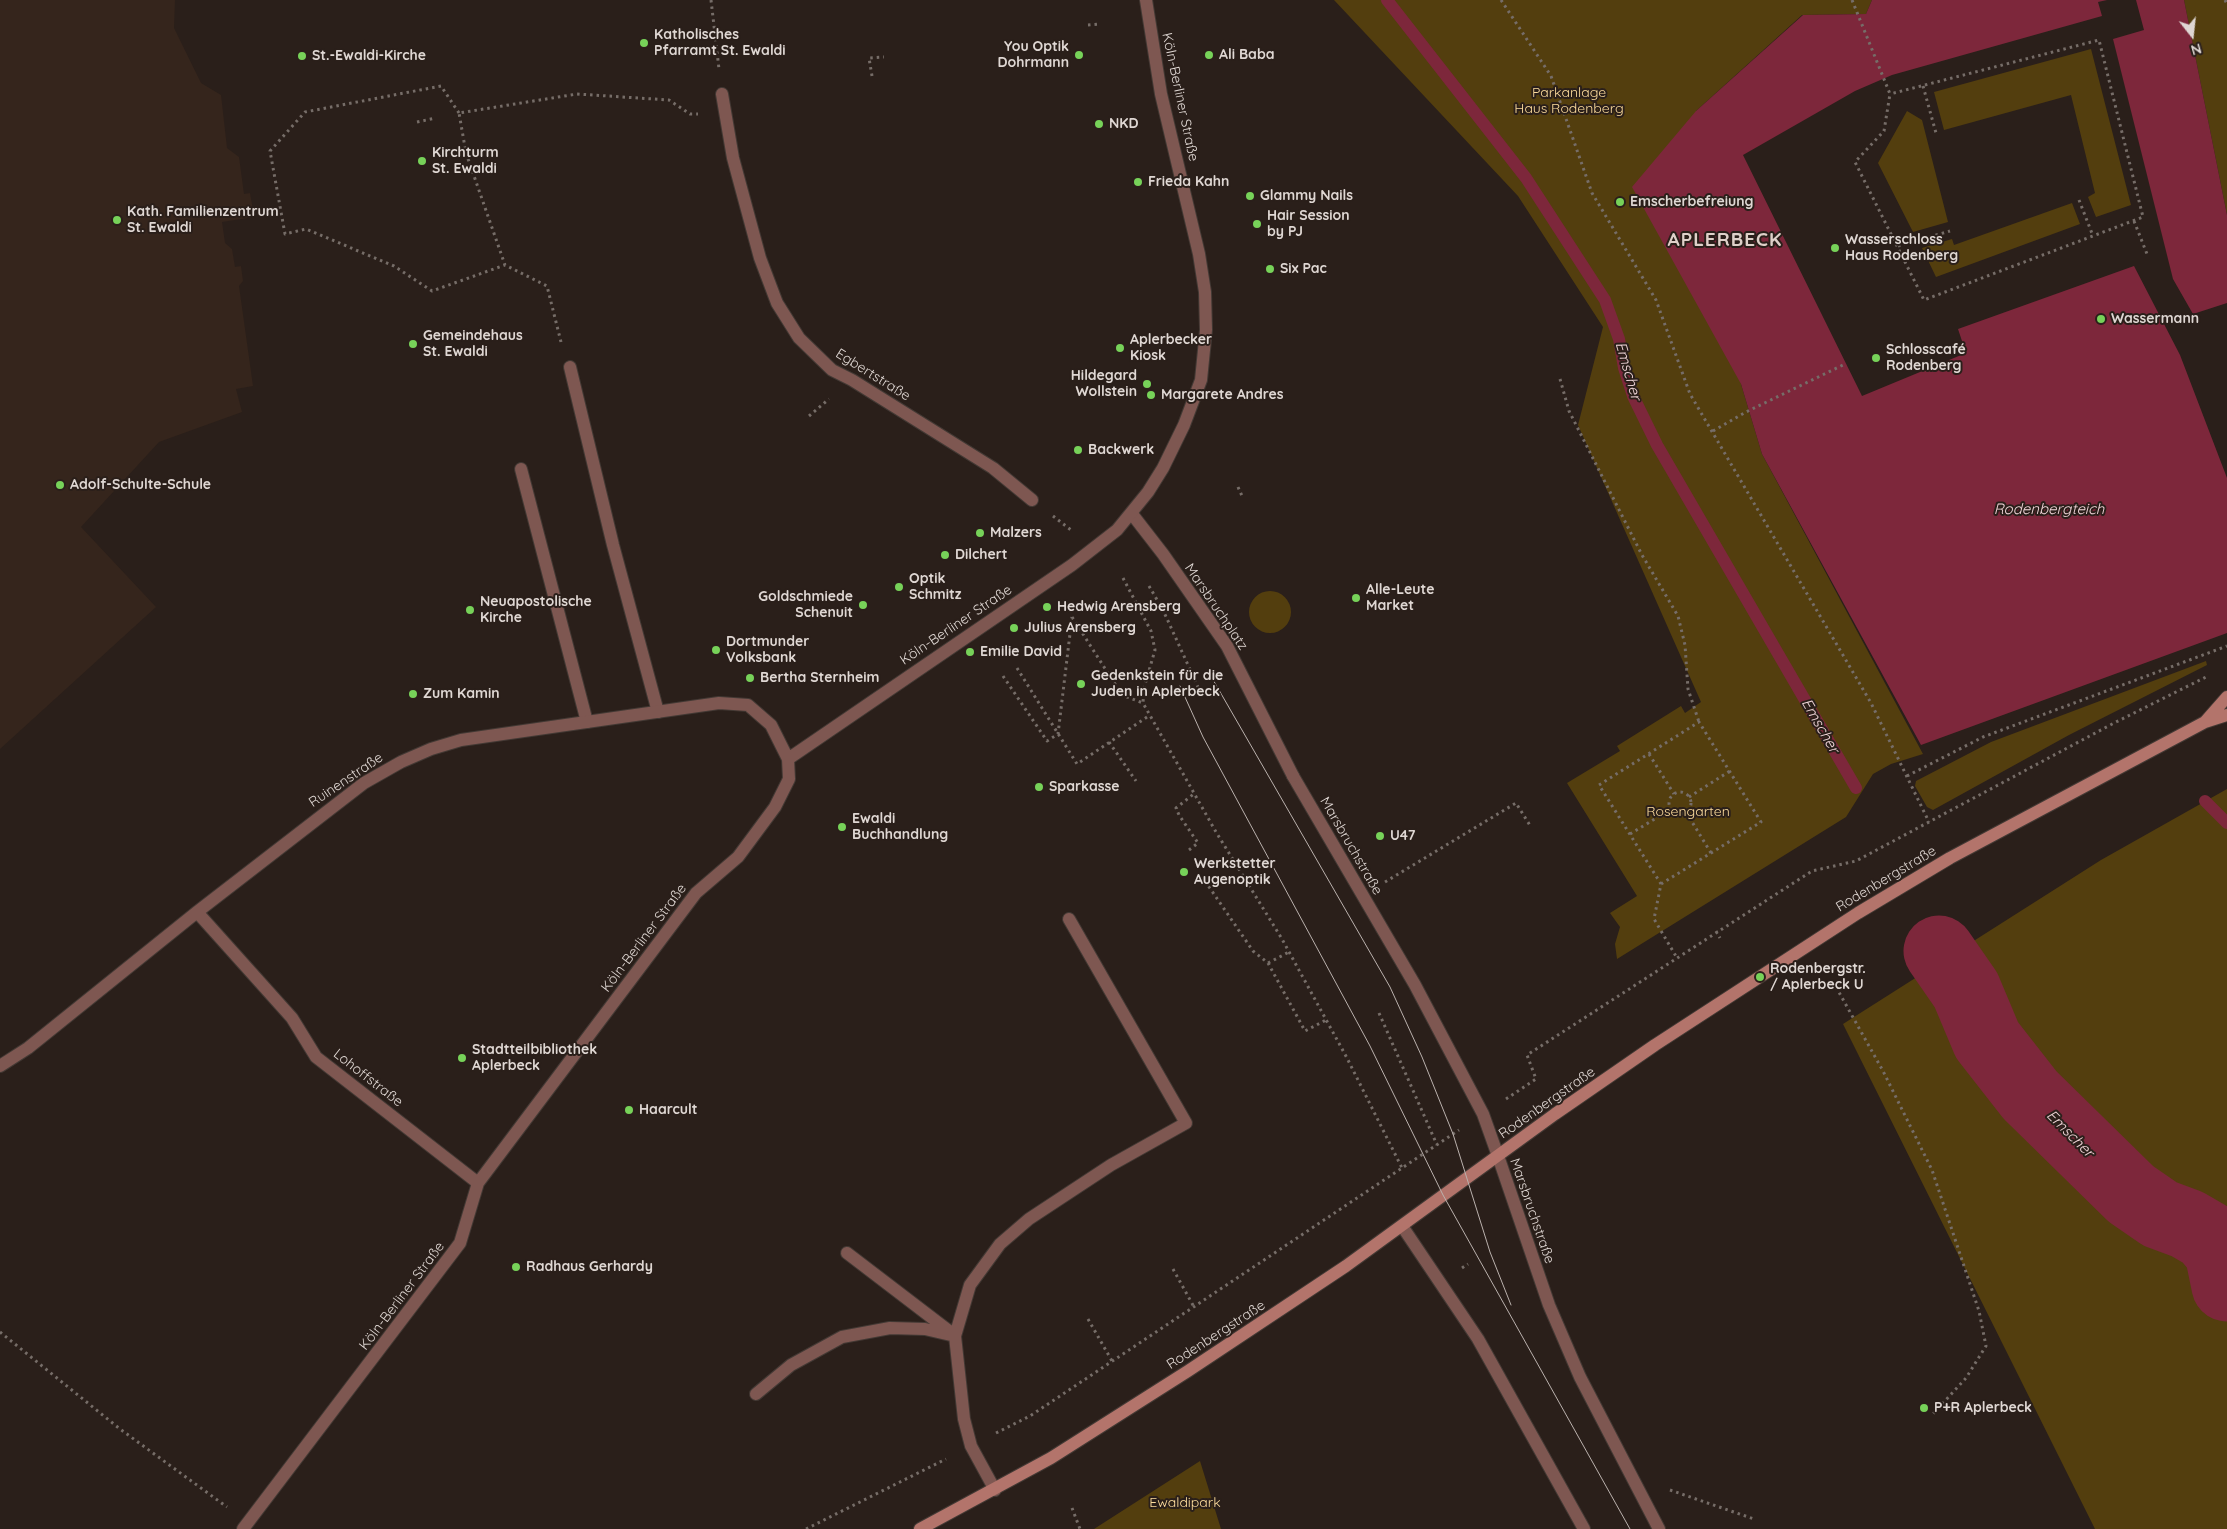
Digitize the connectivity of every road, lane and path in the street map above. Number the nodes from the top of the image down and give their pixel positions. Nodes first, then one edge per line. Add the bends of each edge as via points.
1 (710, 0) edge
2 (1146, 0) edge
3 (1501, 0) edge
4 (1852, 0) edge
5 (2226, 0) edge
6 (2227, 4) edge
7 (1100, 24) dead end
8 (1088, 25) dead end
9 (884, 57) dead end
10 (872, 76) dead end
11 (1923, 86) junction
12 (722, 94) joint
13 (1890, 94) junction
14 (459, 113) junction
15 (726, 115) junction
16 (436, 118) dead end
17 (417, 122) dead end
18 (1936, 132) dead end
19 (2080, 200) dead end
20 (2134, 221) junction
21 (1950, 231) dead end
22 (2093, 236) junction
23 (1898, 246) junction
24 (2147, 254) dead end
25 (505, 265) junction
26 (1845, 364) dead end
27 (570, 367) joint
28 (1560, 379) dead end
29 (1713, 431) junction
30 (521, 469) dead end
31 (1238, 487) dead end
32 (1242, 496) dead end
33 (1032, 500) joint
34 (1132, 514) junction
35 (1094, 547) junction
36 (1124, 578) dead end
37 (1163, 610) dead end
38 (2227, 646) edge
39 (1017, 668) dead end
40 (1003, 676) dead end
41 (2210, 676) dead end
42 (1198, 687) dead end
43 (2227, 697) edge
44 (1143, 702) junction
45 (658, 712) junction
46 (1150, 715) junction
47 (2227, 715) edge
48 (588, 722) junction
49 (1699, 722) junction
50 (2205, 722) junction
51 (1058, 734) junction
52 (1108, 742) junction
53 (1649, 754) junction
54 (788, 759) junction
55 (1730, 771) junction
56 (1293, 776) joint
57 (1907, 776) junction
58 (1136, 781) dead end
59 (1195, 793) junction
60 (1674, 794) junction
61 (1689, 797) junction
62 (1671, 809) junction
63 (1686, 812) junction
64 (1929, 822) junction
65 (1531, 828) dead end
66 (1630, 834) junction
67 (1189, 850) dead end
68 (1711, 853) junction
69 (1206, 882) dead end
70 (1661, 884) junction
71 (1363, 896) junction
72 (197, 912) junction
73 (1069, 919) dead end
74 (1716, 931) junction
75 (1720, 938) dead end
76 (1289, 952) junction
77 (1678, 958) junction
78 (1268, 963) junction
79 (1836, 987) dead end
80 (1379, 1013) dead end
81 (1326, 1020) junction
82 (0, 1066) edge
83 (1483, 1114) junction
84 (1498, 1156) junction
85 (1402, 1168) junction
86 (478, 1182) junction
87 (1402, 1226) junction
88 (847, 1253) dead end
89 (1173, 1270) dead end
90 (1194, 1307) junction
91 (1088, 1319) dead end
92 (0, 1332) edge
93 (955, 1336) junction
94 (1112, 1361) junction
95 (756, 1394) dead end
96 (1932, 1415) dead end
97 (971, 1446) junction
98 (1663, 1488) dead end
99 (995, 1490) junction
100 (1072, 1508) dead end
101 (1754, 1519) dead end
102 (246, 1526) edge
103 (806, 1529) edge
104 (920, 1529) edge
105 (1080, 1529) edge
106 (1584, 1529) edge
107 (1659, 1529) edge

1 - 12 path
2 - 34 street, Köln-Berliner Straße via 1161,94 1199,254 1206,330 1201,380 1184,425 1163,468
3 - 29 path via 1551,76 1592,193 1656,300 1690,394
4 - 13 path
5 - 6 path
7 - 8 path
9 - 10 path via 869,58
11 - 13 path
11 - 18 path
11 - 20 path via 2099,40 2143,217
12 - 15 street, Egbertstraße
13 - 23 path via 1884,131 1855,162
14 - 15 path via 577,94 669,100 690,114
14 - 25 path via 466,153
14 - 25 path via 441,86 305,112 270,151 285,234 306,229 394,266 432,291
15 - 33 street, Egbertstraße via 733,158 760,258 777,303 799,338 832,370 993,468
16 - 17 path
19 - 22 path
20 - 22 path
20 - 24 path
21 - 23 path
22 - 23 path via 1924,300
25 - 27 path via 547,286
26 - 29 path
27 - 45 street
28 - 49 path via 1569,411 1642,554 1678,616 1685,645 1688,689
29 - 57 path via 1871,703
30 - 48 street
31 - 32 path
33 - 35 path
34 - 35 street, Köln-Berliner Straße
34 - 56 street, Marsbruchplatz via 1227,646
35 - 54 street, Köln-Berliner Straße
36 - 44 path via 1151,631 1155,650
37 - 42 path
38 - 57 path via 1983,737
39 - 51 path
40 - 51 path via 1047,741
41 - 64 path via 2114,723
43 - 50 main road, Rodenbergstraße
44 - 46 path
44 - 51 path via 1122,695 1072,617
45 - 48 street, Ruinenstraße
45 - 54 street, Ruinenstraße via 719,703 748,705 771,725
46 - 52 path
46 - 59 path
47 - 50 main road, Rodenbergstraße
48 - 72 street, Ruinenstraße via 461,740 431,748 400,762 364,783
49 - 53 path
49 - 55 path
50 - 84 main road, Rodenbergstraße via 1950,858 1858,913 1655,1045
51 - 52 path via 1077,764
52 - 58 path
53 - 60 path
53 - 66 path via 1599,785
54 - 86 street, Köln-Berliner Straße via 789,779 775,807 738,858 696,893
55 - 61 path
55 - 68 path via 1761,822
56 - 71 street, Marsbruchstraße
57 - 64 path
59 - 67 path via 1176,808 1198,843
59 - 76 path
60 - 61 path via 1684,793
60 - 62 path via 1669,802
61 - 63 path via 1690,807
62 - 63 path via 1679,814
62 - 66 path
63 - 68 path
64 - 74 path via 1856,861 1812,871
65 - 71 path via 1516,803
66 - 70 path
68 - 70 path
69 - 78 path via 1253,951
70 - 77 path via 1654,920
71 - 83 street, Marsbruchstraße via 1415,985
72 - 82 street, Ruinenstraße via 28,1048
72 - 86 street, Lohoffstraße via 292,1018 316,1057
73 - 93 street via 1186,1123 1111,1165 1029,1219 1000,1244 970,1285
74 - 75 path
74 - 77 path
76 - 78 path
76 - 81 path
77 - 83 path via 1527,1054 1536,1079
78 - 81 path via 1305,1031
79 - 96 path via 1883,1070 1932,1170 1979,1311 1986,1346 1966,1378
80 - 85 path via 1437,1145
81 - 85 path
83 - 84 street, Marsbruchstraße
84 - 87 main road, Rodenbergstraße
84 - 107 street, Marsbruchstraße via 1549,1305 1580,1377
85 - 90 path
86 - 102 street, Köln-Berliner Straße via 460,1243
87 - 99 main road, Rodenbergstraße via 1188,1371
87 - 106 street via 1478,1339
88 - 93 street
89 - 90 path
90 - 94 path
91 - 94 path
92 - 102 path
93 - 95 street via 926,1329 890,1328 842,1337 791,1365
93 - 97 street via 964,1418
94 - 97 path via 1030,1416
97 - 99 street
97 - 103 path
98 - 101 path
99 - 104 main road, Rodenbergstraße
100 - 105 path

